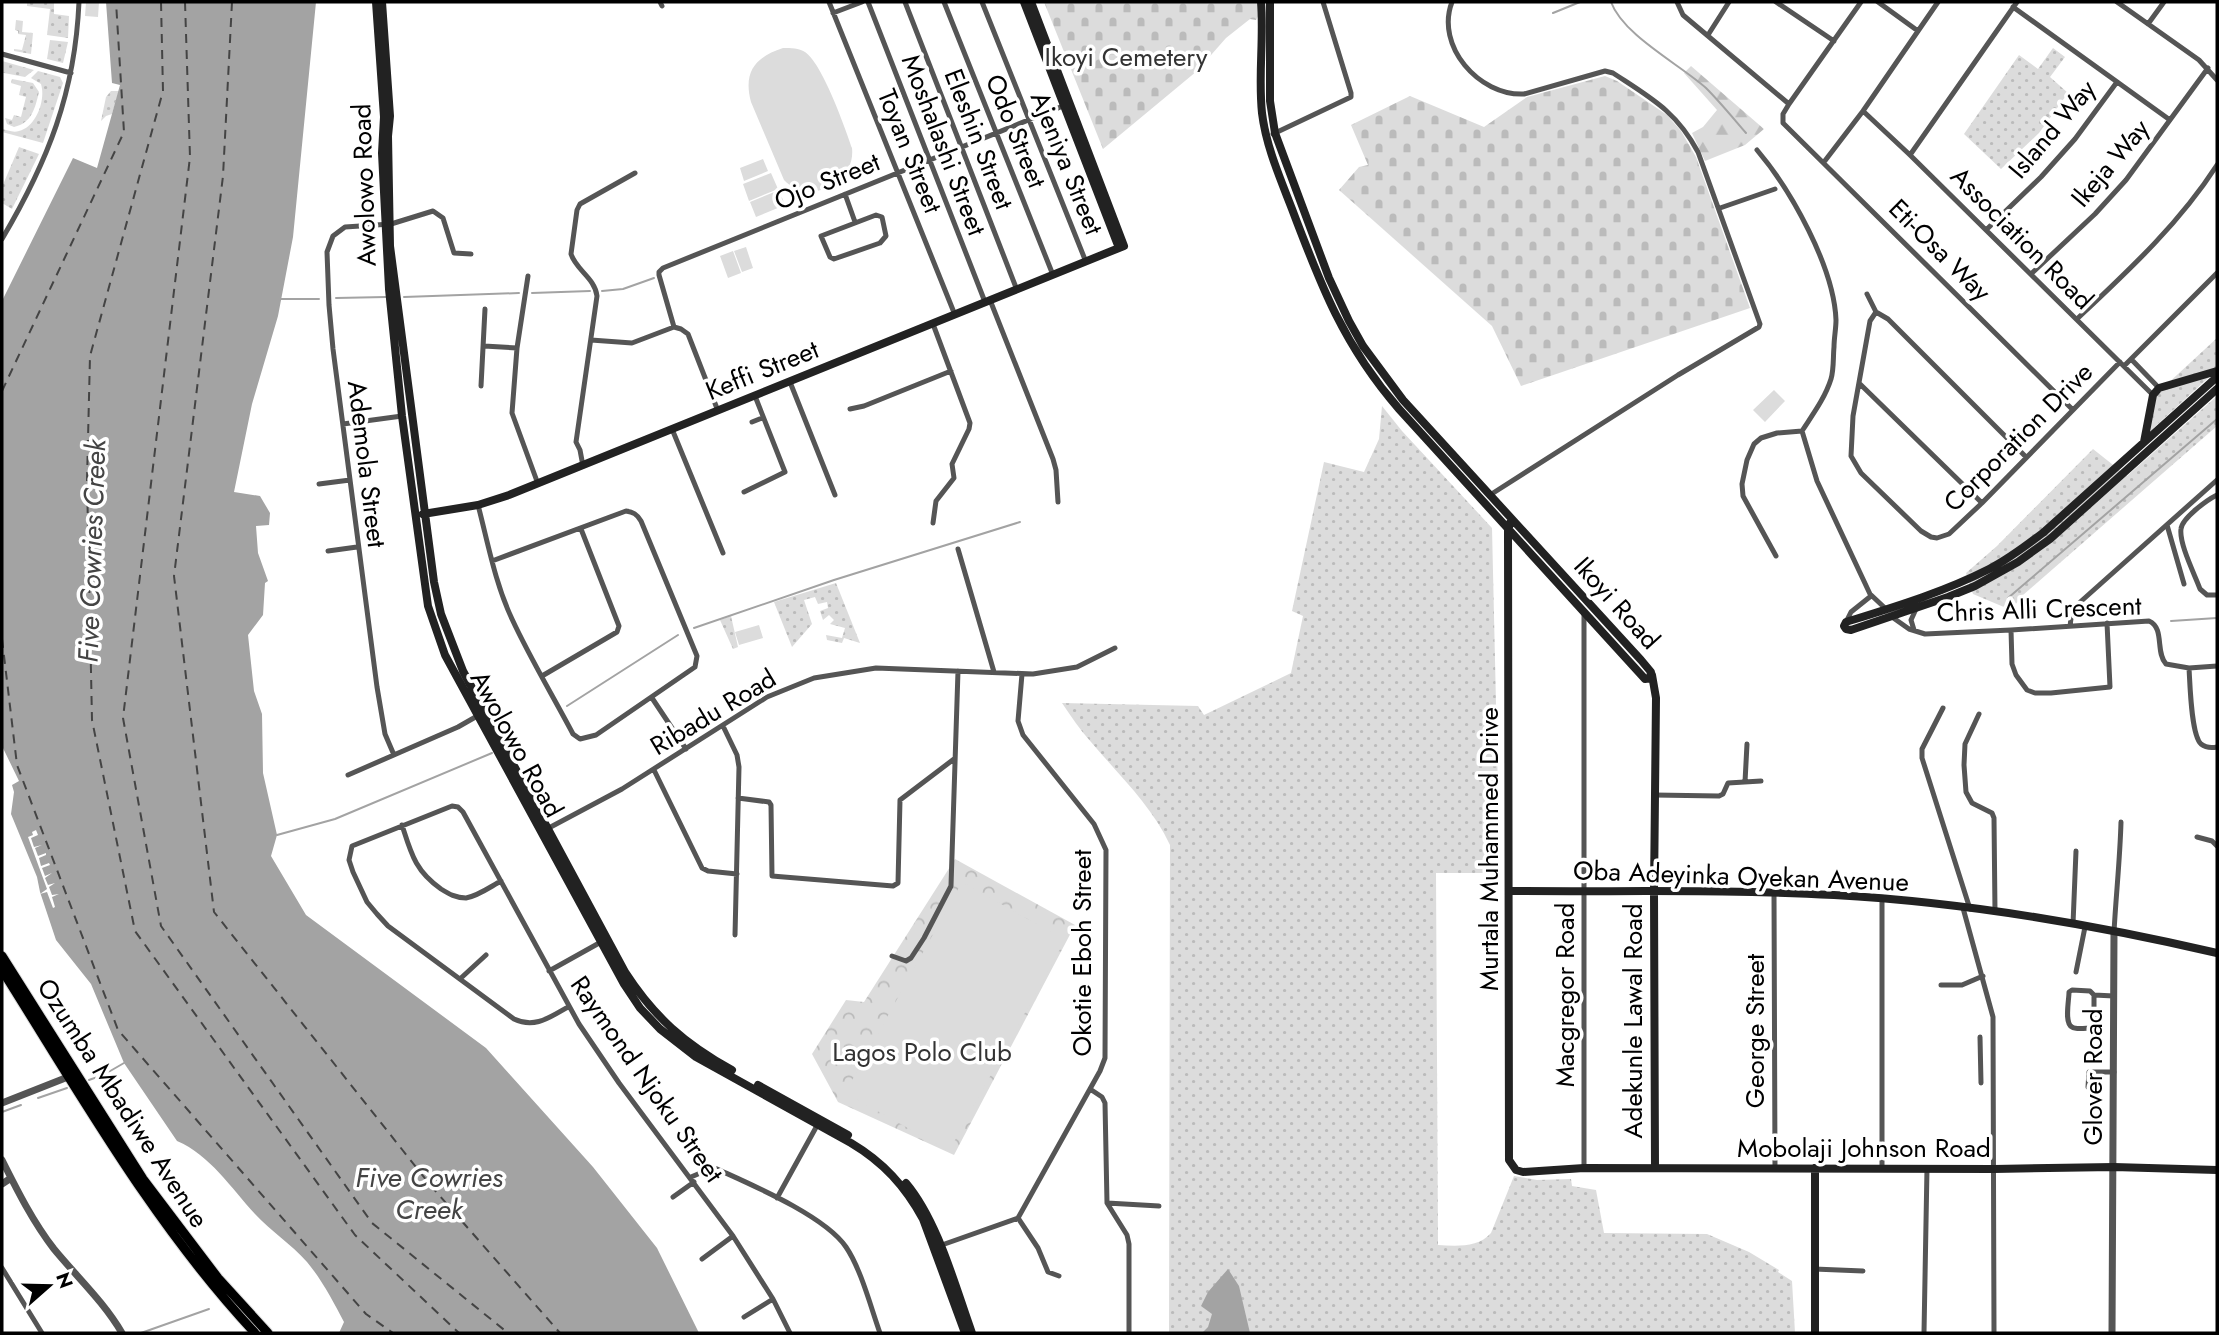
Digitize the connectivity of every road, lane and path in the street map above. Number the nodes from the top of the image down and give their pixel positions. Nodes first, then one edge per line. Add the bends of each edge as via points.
1 (79, 2) edge
2 (376, 2) edge
3 (382, 2) edge
4 (829, 2) edge
5 (862, 2) edge
6 (868, 2) edge
7 (905, 2) edge
8 (944, 2) edge
9 (982, 2) edge
10 (1024, 2) edge
11 (1031, 2) edge
12 (1261, 2) edge
13 (1270, 2) edge
14 (1323, 2) edge
15 (1452, 2) edge
16 (1677, 2) edge
17 (1729, 2) edge
18 (1776, 2) edge
19 (1861, 2) edge
20 (1878, 2) edge
21 (1938, 2) edge
22 (2118, 2) edge
23 (2164, 2) edge
24 (2015, 5) edge
25 (834, 13) junction
26 (2148, 24) junction
27 (1918, 31) junction
28 (1708, 35) junction
29 (1834, 41) junction
30 (2, 54) edge
31 (2208, 68) junction
32 (71, 74) junction
33 (2217, 80) edge
34 (2117, 82) junction
35 (1789, 104) junction
36 (1063, 106) junction
37 (1863, 111) junction
38 (1029, 120) junction
39 (2170, 120) junction
40 (996, 133) junction
41 (1271, 134) junction
42 (961, 147) junction
43 (1757, 150) dead end
44 (1910, 155) junction
45 (928, 160) junction
46 (1824, 162) junction
47 (2217, 165) edge
48 (635, 173) dead end
49 (898, 173) junction
50 (1775, 189) dead end
51 (845, 194) junction
52 (1720, 208) junction
53 (855, 222) junction
54 (388, 225) junction
55 (1986, 230) junction
56 (2, 239) edge
57 (1119, 248) junction
58 (471, 254) dead end
59 (1086, 262) junction
60 (2217, 273) edge
61 (2031, 274) junction
62 (1053, 275) junction
63 (528, 276) dead end
64 (1017, 290) junction
65 (1867, 294) dead end
66 (987, 301) junction
67 (485, 309) dead end
68 (1876, 312) junction
69 (955, 315) junction
70 (2077, 319) junction
71 (933, 324) junction
72 (674, 327) junction
73 (591, 340) junction
74 (484, 346) junction
75 (517, 348) junction
76 (2131, 359) junction
77 (2122, 364) junction
78 (951, 371) junction
79 (2217, 371) edge
80 (2217, 377) edge
81 (790, 382) junction
82 (1860, 384) junction
83 (481, 386) dead end
84 (2217, 389) edge
85 (2156, 391) junction
86 (755, 396) junction
87 (850, 409) dead end
88 (2072, 409) junction
89 (719, 411) junction
90 (407, 415) junction
91 (762, 418) junction
92 (752, 422) dead end
93 (343, 424) junction
94 (672, 429) junction
95 (1802, 430) junction
96 (2144, 442) junction
97 (2026, 457) junction
98 (583, 466) junction
99 (350, 480) junction
100 (2217, 480) edge
101 (319, 484) dead end
102 (538, 484) junction
103 (744, 492) dead end
104 (835, 495) dead end
105 (2217, 495) edge
106 (1486, 499) junction
107 (1058, 502) dead end
108 (1982, 503) junction
109 (478, 505) junction
110 (421, 515) junction
111 (1511, 520) junction
112 (933, 523) dead end
113 (2167, 525) junction
114 (582, 529) junction
115 (1508, 531) junction
116 (1523, 546) junction
117 (358, 547) junction
118 (958, 549) dead end
119 (328, 551) dead end
120 (723, 553) dead end
121 (1509, 553) junction
122 (1776, 556) dead end
123 (492, 561) junction
124 (2184, 584) dead end
125 (2217, 595) edge
126 (1871, 597) junction
127 (1886, 609) junction
128 (1916, 609) junction
129 (1584, 612) junction
130 (1892, 617) junction
131 (1846, 622) junction
132 (2107, 623) junction
133 (2070, 626) junction
134 (1914, 630) junction
135 (2011, 630) junction
136 (1115, 648) dead end
137 (2217, 666) edge
138 (2189, 668) junction
139 (958, 671) junction
140 (994, 672) junction
141 (1022, 674) junction
142 (542, 676) junction
143 (1648, 676) junction
144 (652, 698) junction
145 (1943, 708) dead end
146 (481, 714) junction
147 (1979, 714) dead end
148 (723, 726) junction
149 (1747, 744) dead end
150 (2217, 747) edge
151 (687, 749) junction
152 (394, 755) junction
153 (954, 759) junction
154 (654, 770) junction
155 (348, 775) dead end
156 (1761, 781) dead end
157 (1745, 782) junction
158 (1654, 795) junction
159 (738, 798) junction
160 (2121, 822) dead end
161 (402, 825) junction
162 (545, 830) junction
163 (2197, 837) dead end
164 (2217, 846) edge
165 (2076, 851) dead end
166 (737, 874) junction
167 (501, 881) junction
168 (1510, 891) junction
169 (1654, 891) junction
170 (1584, 892) junction
171 (1774, 893) junction
172 (1882, 900) junction
173 (1966, 909) junction
174 (1996, 912) junction
175 (2073, 925) junction
176 (2085, 927) junction
177 (2114, 932) junction
178 (735, 935) dead end
179 (604, 940) junction
180 (2217, 953) edge
181 (486, 954) dead end
182 (2, 956) edge
183 (892, 956) dead end
184 (2, 970) edge
185 (549, 971) junction
186 (2076, 972) dead end
187 (1983, 976) junction
188 (461, 978) junction
189 (1941, 985) dead end
190 (2094, 995) junction
191 (2114, 996) junction
192 (568, 1007) junction
193 (1980, 1037) dead end
194 (1980, 1060) junction
195 (1994, 1060) junction
196 (2114, 1072) junction
197 (72, 1075) junction
198 (1980, 1083) dead end
199 (2088, 1087) dead end
200 (1090, 1089) junction
201 (2, 1103) edge
202 (819, 1122) junction
203 (2, 1160) edge
204 (1512, 1166) joint
205 (2113, 1167) junction
206 (1584, 1168) junction
207 (1655, 1168) junction
208 (1775, 1168) junction
209 (1815, 1168) junction
210 (1882, 1168) junction
211 (1927, 1168) junction
212 (1994, 1169) junction
213 (2217, 1170) edge
214 (11, 1178) junction
215 (693, 1179) junction
216 (2, 1184) edge
217 (673, 1197) dead end
218 (777, 1198) junction
219 (1107, 1203) junction
220 (1159, 1206) dead end
221 (1018, 1218) junction
222 (733, 1236) junction
223 (937, 1246) junction
224 (702, 1259) dead end
225 (2, 1268) edge
226 (1814, 1269) junction
227 (1863, 1271) dead end
228 (1059, 1276) dead end
229 (773, 1299) junction
230 (744, 1317) dead end
231 (252, 1331) edge
232 (42, 1333) edge
233 (122, 1333) edge
234 (268, 1333) edge
235 (790, 1333) edge
236 (880, 1333) edge
237 (965, 1333) edge
238 (972, 1333) edge
239 (1129, 1333) edge
240 (1815, 1333) edge
241 (1924, 1333) edge
242 (1994, 1333) edge
243 (2112, 1333) edge

1 - 32 street
2 - 54 main road, Awolowo Road
3 - 54 main road, Awolowo Road via 390,116
4 - 25 street, Toyan Street
5 - 25 street
6 - 45 street, Moshalashi Street
7 - 42 street, Eleshin Street
8 - 40 street, Odo Street
9 - 38 street, Ajeniya Street
10 - 36 main road
11 - 57 main road via 1125,246
12 - 41 main road, Ikoyi Road via 1262,113
13 - 41 main road, Ikoyi Road
14 - 41 street via 1350,97
15 - 52 street via 1447,26 1454,48 1474,74 1498,91 1524,94 1605,71 1670,111 1699,152
16 - 28 street via 1684,15
17 - 28 street
18 - 29 street
19 - 29 street
20 - 27 street
21 - 27 street
22 - 26 street
23 - 26 street
24 - 34 street
24 - 44 street
25 - 49 street, Toyan Street
26 - 31 street
27 - 37 street
28 - 35 street
29 - 35 street
30 - 32 street
31 - 33 street
31 - 39 street, Ikeja Way
32 - 56 street via 58,126
34 - 39 street
34 - 55 street, Island Way via 2066,150
35 - 46 street, Eti-Osa Way via 1783,118 1786,127
36 - 38 street, Ojo Street
36 - 57 main road
37 - 44 street, Association Road
37 - 46 street
38 - 40 street, Ojo Street
38 - 59 street, Ajeniya Street
39 - 61 street, Ikeja Way via 2126,180
40 - 42 street, Ojo Street
40 - 62 street, Odo Street
41 - 106 main road, Ikoyi Road via 1329,278 1363,345
42 - 45 street, Ojo Street
42 - 64 street, Eleshin Street
43 - 95 street via 1780,179 1807,229 1829,277 1835,311 1832,376
44 - 55 street, Association Road
45 - 49 street, Ojo Street
45 - 66 street, Moshalashi Street
46 - 88 street, Eti-Osa Way
47 - 70 street via 2173,225
48 - 73 street via 577,209 571,254 596,288
49 - 51 street, Ojo Street
49 - 69 street, Toyan Street
50 - 52 street
51 - 53 street
51 - 72 street, Ojo Street via 663,268 659,275
52 - 106 street via 1759,327
53 - 53 street via 882,217 886,236 880,243 830,257 821,236
54 - 58 street via 437,212 454,253
54 - 90 main road, Awolowo Road via 387,268
54 - 93 street, Ademola Street via 345,227 333,236 327,252
55 - 61 street, Association Road
57 - 59 main road, Keffi Street
59 - 62 main road, Keffi Street
60 - 76 street, Corporation Drive
61 - 70 street, Association Road
62 - 64 main road, Keffi Street
63 - 75 street
64 - 66 main road, Keffi Street
65 - 68 street
66 - 69 main road, Keffi Street
66 - 107 street, Moshalashi Street via 1053,459
67 - 74 street
68 - 82 street via 1870,321
68 - 97 street
69 - 71 main road, Keffi Street
70 - 77 street, Association Road
71 - 78 street
71 - 81 main road, Keffi Street
72 - 73 street via 632,343
72 - 89 street via 688,334
73 - 98 street via 576,442
74 - 75 street
74 - 83 street
75 - 102 street via 512,413
76 - 77 street, Corporation Drive
76 - 85 street
77 - 85 street, Association Road
77 - 88 street, Corporation Drive
78 - 87 street
78 - 112 street via 969,429 953,464 954,478 936,501
79 - 85 main road
80 - 96 main road
81 - 86 main road, Keffi Street
81 - 104 street
82 - 108 street
82 - 108 street, Corporation Drive via 1852,456 1861,473 1931,537 1949,534
84 - 128 main road via 2041,546 1975,586
85 - 96 main road
86 - 89 main road, Keffi Street
86 - 91 street
88 - 97 street, Corporation Drive
89 - 94 main road, Keffi Street
90 - 93 street
90 - 110 main road, Awolowo Road
91 - 92 street
91 - 103 street via 785,472
93 - 99 street, Ademola Street
94 - 98 main road, Keffi Street
94 - 120 street
95 - 122 street via 1777,433 1754,444 1742,484 1743,496
95 - 126 street via 1817,481
96 - 127 main road via 2044,533 2015,553 1972,577
97 - 108 street, Corporation Drive
98 - 102 main road, Keffi Street
99 - 101 street
99 - 117 street, Ademola Street
100 - 113 street
102 - 109 main road, Keffi Street
105 - 125 street via 2183,522 2180,532 2200,589
106 - 111 main road, Ikoyi Road
106 - 115 main road, Ikoyi Road
109 - 110 main road, Keffi Street
109 - 123 street
110 - 146 main road, Awolowo Road via 441,614
111 - 115 main road, Murtala Muhammed Drive
111 - 143 main road, Ikoyi Road
113 - 124 street
113 - 133 street via 2078,604
114 - 123 street
114 - 142 street via 619,626 617,632
114 - 144 street via 626,511 637,515 697,656 695,667
115 - 116 main road, Ikoyi Road
115 - 121 main road, Murtala Muhammed Drive
116 - 121 main road via 1515,546
116 - 129 main road, Ikoyi Road
117 - 119 street
117 - 152 street, Ademola Street via 385,734
118 - 140 street
121 - 168 main road, Murtala Muhammed Drive
123 - 142 street via 512,619
126 - 127 street
126 - 131 street
127 - 131 main road
128 - 130 main road
128 - 134 street, Chris Alli Crescent via 1911,620
129 - 143 main road, Ikoyi Road
129 - 170 street, Macgregor Road
130 - 131 main road via 1851,629 1846,629
130 - 134 street, Chris Alli Crescent
132 - 133 street, Chris Alli Crescent
132 - 135 street via 2110,687 2051,693 2035,693 2022,684 2012,664
132 - 138 street, Chris Alli Crescent via 2154,623 2163,661
133 - 135 street, Chris Alli Crescent
134 - 135 street, Chris Alli Crescent via 1925,634
136 - 141 street, Ribadu Road via 1077,667
137 - 138 street
138 - 150 street via 2196,734 2203,745
139 - 140 street, Ribadu Road
139 - 148 street, Ribadu Road via 876,667 831,674 767,697
139 - 153 street
140 - 141 street, Ribadu Road
141 - 200 street, Okotie Eboh Street via 1018,721 1023,735 1094,824 1106,850 1106,1046
142 - 144 street via 573,734 580,738 596,736
143 - 158 main road, Adekunle Lawal Road via 1656,691
144 - 151 street
145 - 173 street via 1922,758
146 - 152 street
146 - 162 main road, Awolowo Road
147 - 174 street via 1965,744 1966,792 1972,803 1994,818
148 - 151 street, Ribadu Road
148 - 159 street via 737,755
149 - 157 street
151 - 154 street, Ribadu Road
152 - 155 street
153 - 159 street via 900,800 898,883 893,886 772,876 771,805
153 - 183 street via 951,886 909,960
154 - 162 street, Ribadu Road
154 - 166 street via 702,868
156 - 157 street
157 - 158 street via 1728,783 1719,796
158 - 169 main road, Adekunle Lawal Road
159 - 166 street
160 - 177 street, Glover Road
161 - 167 street via 421,873 452,896 474,896
161 - 167 street, Raymond Njoku Street via 458,807
161 - 188 street via 352,846 349,860 353,872 367,902 388,926
162 - 179 main road, Awolowo Road
163 - 164 street
165 - 175 street
166 - 178 street
167 - 185 street, Raymond Njoku Street
168 - 170 main road, Oba Adeyinka Oyekan Avenue
168 - 204 main road, Murtala Muhammed Drive
169 - 170 main road, Oba Adeyinka Oyekan Avenue
169 - 171 main road, Oba Adeyinka Oyekan Avenue
169 - 207 main road, Adekunle Lawal Road
170 - 206 street, Macgregor Road
171 - 172 main road, Oba Adeyinka Oyekan Avenue
171 - 208 street, George Street
172 - 173 main road, Oba Adeyinka Oyekan Avenue
172 - 210 street
173 - 174 main road, Oba Adeyinka Oyekan Avenue
173 - 187 street
174 - 175 main road, Oba Adeyinka Oyekan Avenue
175 - 176 main road, Oba Adeyinka Oyekan Avenue
176 - 177 main road, Oba Adeyinka Oyekan Avenue
176 - 186 street
177 - 180 main road, Oba Adeyinka Oyekan Avenue
177 - 191 street, Glover Road
179 - 185 street
179 - 202 main road, Awolowo Road via 645,1000 688,1043
181 - 188 street
182 - 197 highway, Ozumba Mbadiwe Avenue
184 - 197 highway, Ozumba Mbadiwe Avenue
185 - 192 street, Raymond Njoku Street
187 - 189 street via 1962,985
187 - 195 street via 1993,1017
188 - 192 street via 523,1023 537,1023
190 - 190 street via 2094,1025 2070,1026 2069,992 2084,990
190 - 191 street
191 - 196 street, Glover Road
192 - 215 street, Raymond Njoku Street
193 - 194 street
194 - 195 street
194 - 198 street
195 - 212 street
196 - 199 street via 2089,1072
196 - 205 street, Glover Road
197 - 201 street
197 - 231 highway, Ozumba Mbadiwe Avenue via 152,1206
197 - 234 highway, Ozumba Mbadiwe Avenue via 178,1228
200 - 219 street, Okotie Eboh Street via 1105,1103
200 - 221 street, Okotie Eboh Street
202 - 218 street
202 - 223 main road, Awolowo Road via 862,1144 893,1168 921,1204
203 - 214 street
204 - 206 main road, Mobolaji Johnson Road via 1523,1172
205 - 212 main road, Mobolaji Johnson Road
205 - 213 main road, Mobolaji Johnson Road
205 - 243 street, Glover Road
206 - 207 main road, Mobolaji Johnson Road
207 - 208 main road, Mobolaji Johnson Road
208 - 209 main road, Mobolaji Johnson Road
209 - 210 main road, Mobolaji Johnson Road
209 - 226 main road
210 - 211 main road, Mobolaji Johnson Road
211 - 212 main road, Mobolaji Johnson Road
211 - 241 street
212 - 242 street
214 - 216 street
214 - 233 street via 43,1233
215 - 217 street
215 - 218 street via 712,1168
215 - 222 street, Raymond Njoku Street
218 - 236 street via 842,1242
219 - 220 street
219 - 239 street via 1129,1239
221 - 223 street
221 - 228 street via 1048,1272
222 - 224 street
222 - 229 street, Raymond Njoku Street
223 - 237 main road, Awolowo Road
223 - 238 main road, Awolowo Road
225 - 232 street
226 - 227 street
226 - 240 main road
229 - 230 street
229 - 235 street, Raymond Njoku Street

